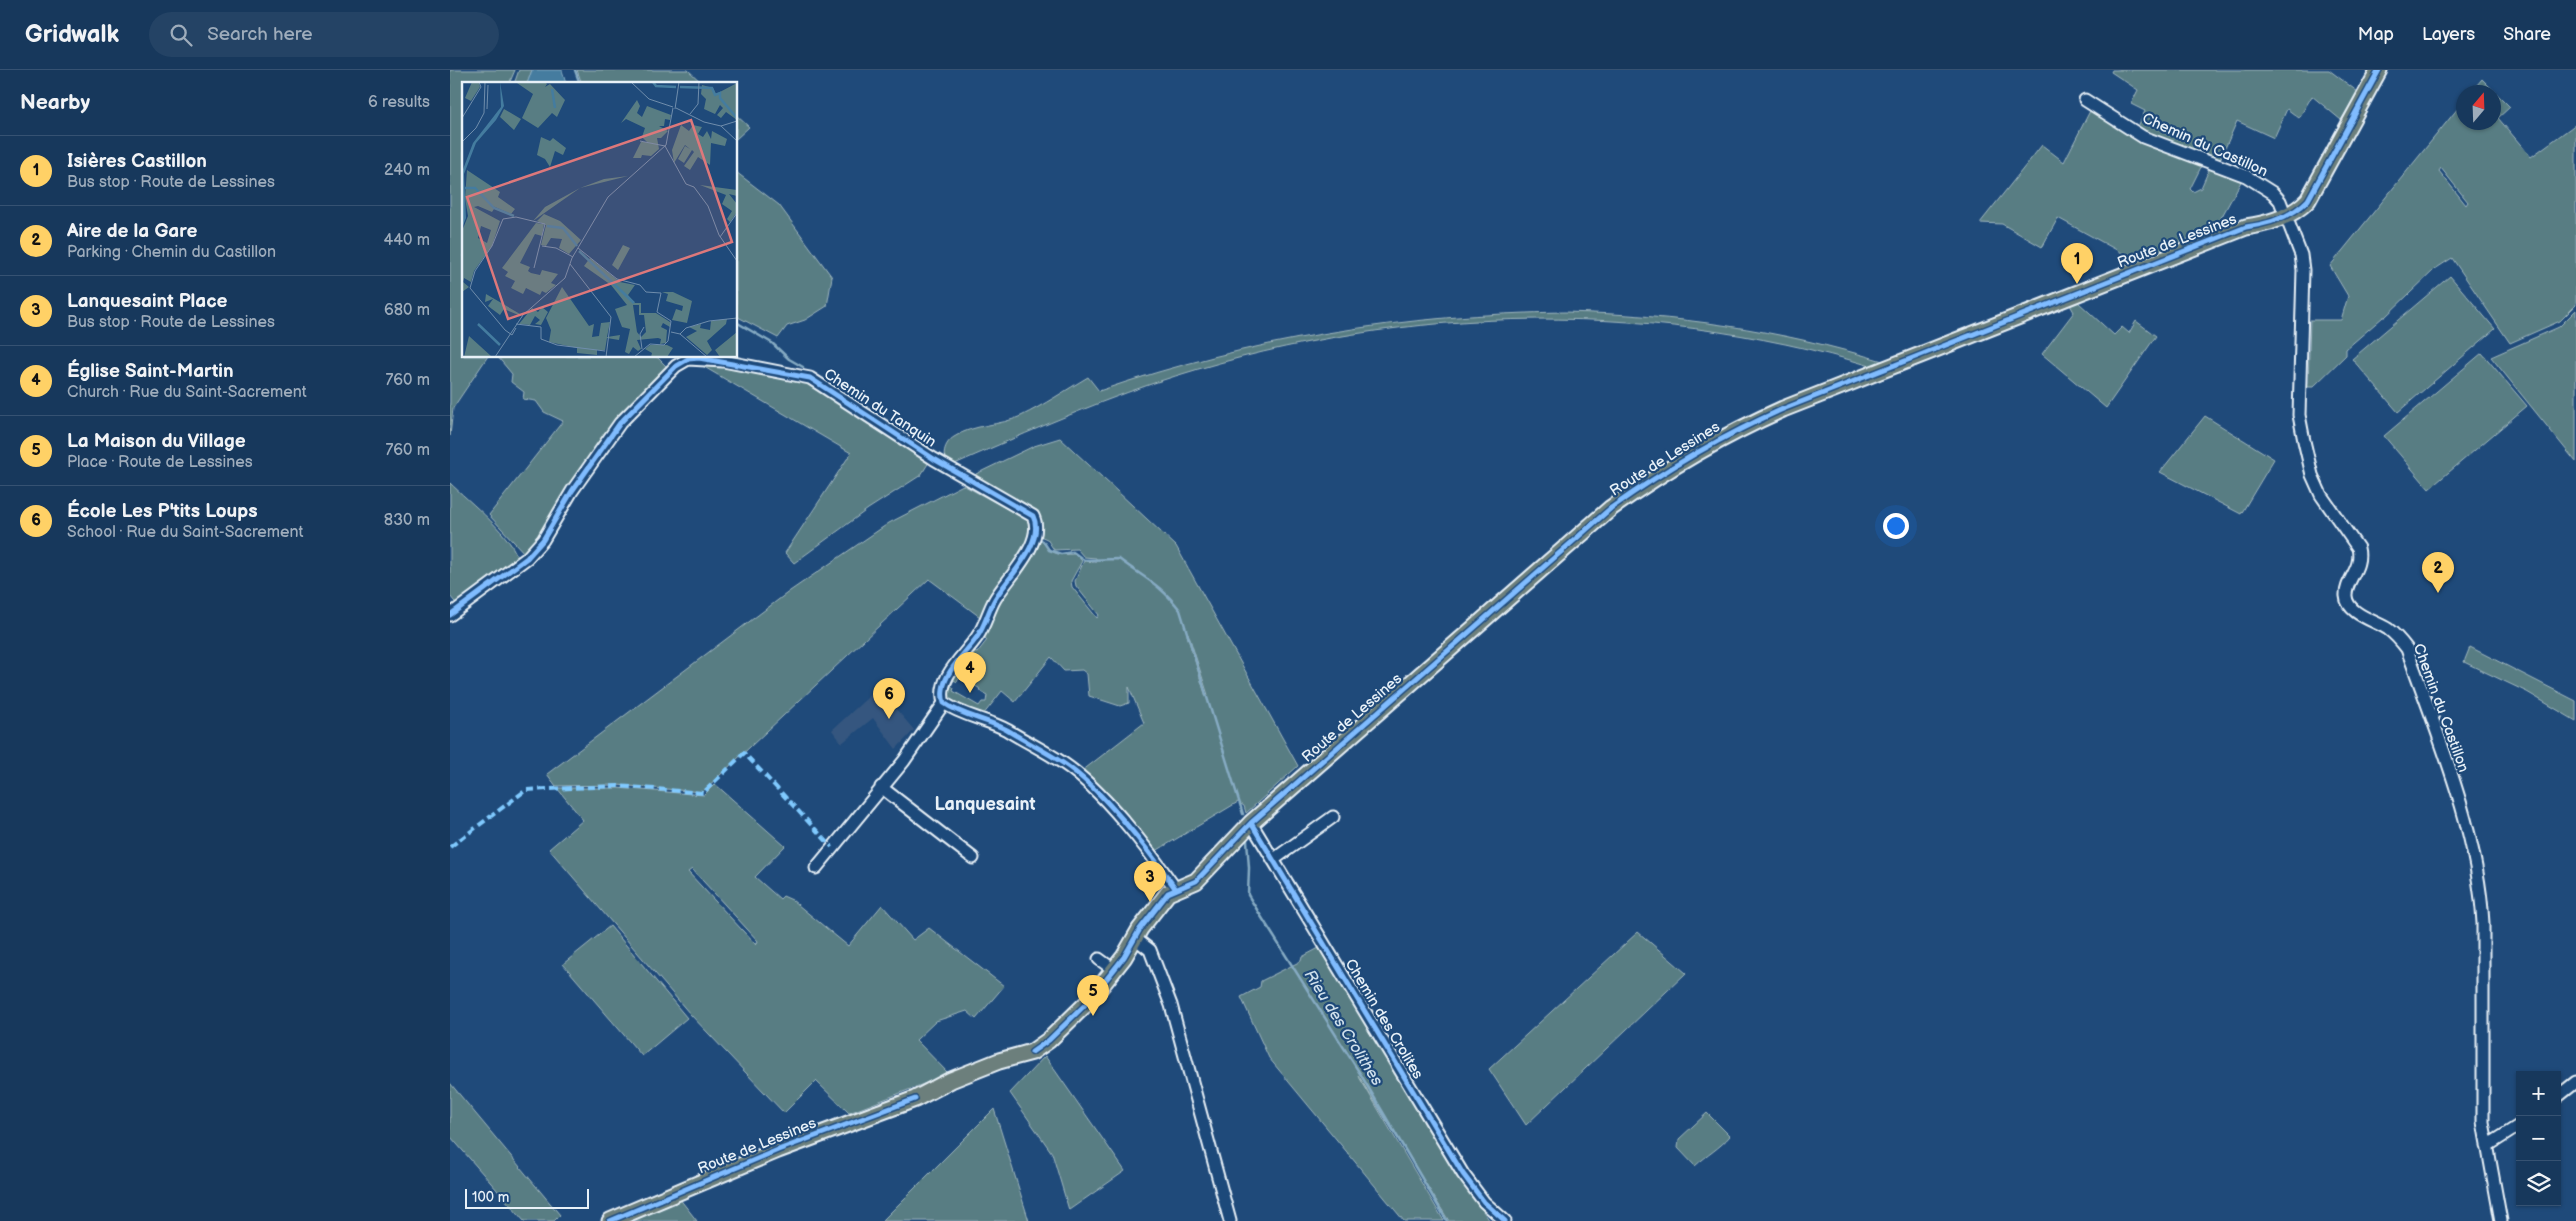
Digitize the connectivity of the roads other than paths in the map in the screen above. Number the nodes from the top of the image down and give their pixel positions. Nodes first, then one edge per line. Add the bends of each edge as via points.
1 (2379, 70) edge
2 (2085, 100) dead end
3 (2286, 215) junction
4 (450, 615) edge
5 (944, 703) junction
6 (881, 787) junction
7 (1333, 817) dead end
8 (1251, 823) junction
9 (974, 858) dead end
10 (1273, 860) junction
11 (816, 868) dead end
12 (1175, 888) junction
13 (1136, 939) junction
14 (1100, 959) dead end
15 (1114, 970) junction
16 (2576, 1082) edge
17 (2561, 1093) edge
18 (2516, 1127) edge
19 (2486, 1146) junction
20 (610, 1221) edge
21 (1230, 1221) edge
22 (1505, 1221) edge
23 (2501, 1221) edge

1 - 3 main road, Route de Lessines via 2308,200
2 - 3 street, Chemin du Castillon via 2143,136 2246,176 2273,193
3 - 8 main road, Route de Lessines via 2246,227 1784,408 1728,434 1652,478 1612,508
3 - 19 street, Chemin du Castillon via 2303,270 2299,415 2304,441 2312,475 2321,495 2360,553 2346,600 2364,617 2398,637 2407,649 2474,847 2481,897 2483,1122
4 - 5 street, Chemin du Tanquin via 527,558 543,540 572,490 614,431 676,366 688,359 723,361 810,378 934,459 1033,516 1037,530 1033,542 996,599 979,635 946,677 941,690
5 - 6 street via 904,762
5 - 12 street via 1004,728 1064,763 1086,781 1160,866
6 - 9 street
6 - 11 street
7 - 10 street
8 - 10 street, Chemin des Crolites
8 - 12 main road, Route de Lessines via 1196,881
10 - 22 street, Chemin des Crolites via 1463,1174 1484,1202
12 - 13 main road, Route de Lessines via 1140,929
13 - 15 main road, Route de Lessines
13 - 21 street via 1150,950 1172,1005
14 - 15 street
15 - 20 main road, Route de Lessines via 1065,1025 1032,1052 998,1061 915,1099 778,1150
16 - 17 street
18 - 19 street
19 - 23 street, Chemin du Castillon

